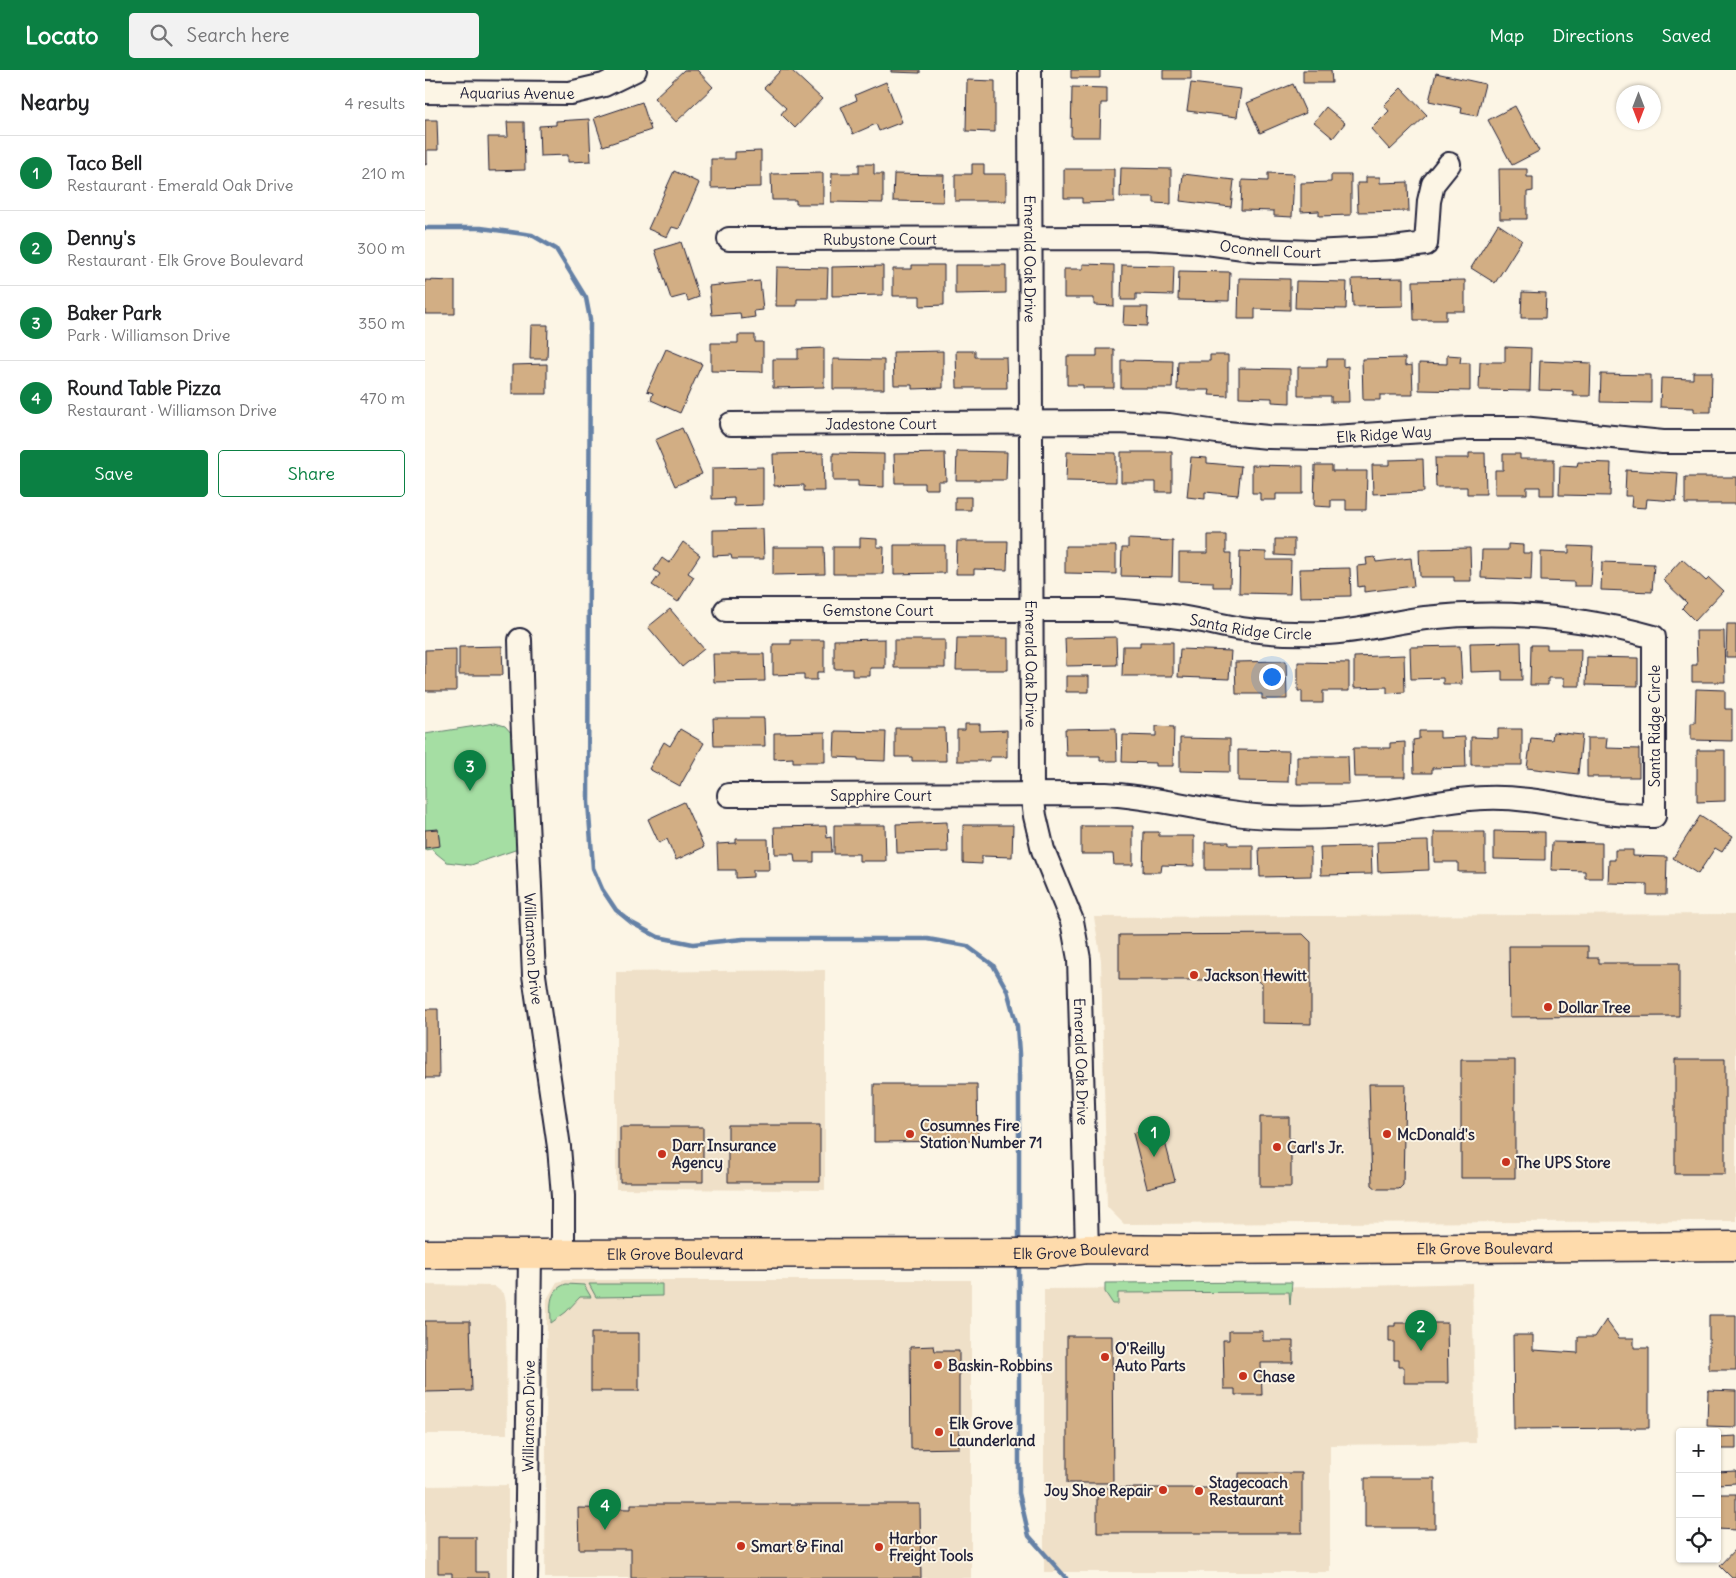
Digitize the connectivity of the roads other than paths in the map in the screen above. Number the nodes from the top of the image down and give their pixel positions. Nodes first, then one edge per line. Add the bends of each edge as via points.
1 (635, 70) edge
2 (1030, 70) edge
3 (425, 92) edge
4 (1449, 164) dead end
5 (1031, 237) junction
6 (729, 239) dead end
7 (1031, 423) junction
8 (731, 424) dead end
9 (1736, 442) edge
10 (726, 610) dead end
11 (1031, 610) junction
12 (521, 640) dead end
13 (1032, 794) junction
14 (729, 795) dead end
15 (1736, 1246) edge
16 (1087, 1249) junction
17 (425, 1254) edge
18 (530, 1254) junction
19 (563, 1254) junction
20 (527, 1578) edge

1 - 3 street, Aquarius Avenue via 604,85 569,93
2 - 5 street, Emerald Oak Drive
4 - 5 street, Oconnell Court via 1433,184 1426,244 1312,252 1145,238
5 - 6 street, Rubystone Court
5 - 7 street, Emerald Oak Drive
7 - 8 street, Jadestone Court
7 - 9 street, Elk Ridge Way via 1146,423 1268,437 1319,438 1468,428 1522,428 1663,442
7 - 11 street, Emerald Oak Drive
10 - 11 street, Gemstone Court
11 - 13 street, Emerald Oak Drive
11 - 13 street, Santa Ridge Circle via 1149,612 1284,633 1326,633 1423,619 1501,614 1597,624 1654,637 1654,816 1617,814 1525,799 1487,798 1450,800 1347,816 1269,817 1123,795
12 - 19 street, Williamson Drive via 521,711 534,975 559,1147
13 - 14 street, Sapphire Court
13 - 16 street, Emerald Oak Drive via 1043,850 1072,921 1079,959
15 - 16 main road, Elk Grove Boulevard
16 - 19 main road, Elk Grove Boulevard via 1053,1253
17 - 18 main road, Elk Grove Boulevard
18 - 19 main road, Elk Grove Boulevard
18 - 20 street, Williamson Drive

